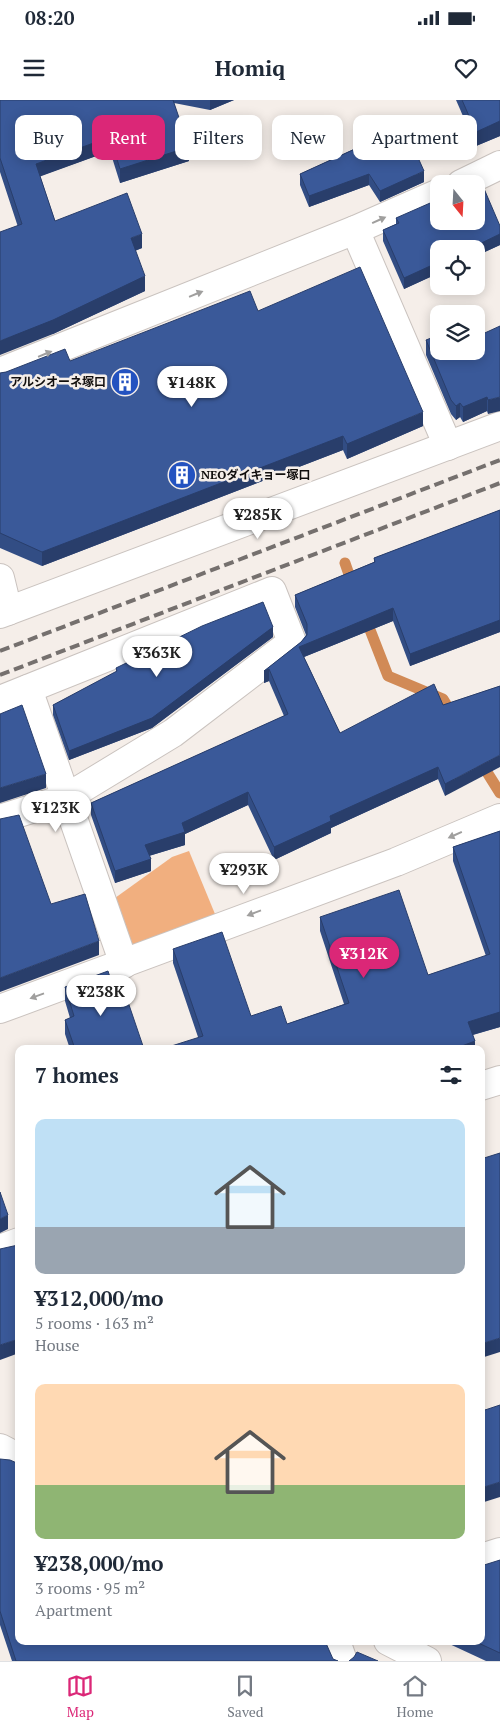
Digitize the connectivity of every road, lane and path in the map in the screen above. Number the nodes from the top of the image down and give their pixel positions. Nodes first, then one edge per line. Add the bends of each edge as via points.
1 (500, 165) edge
2 (479, 175) edge
3 (430, 198) edge
4 (355, 230) junction
5 (0, 372) edge
6 (500, 426) edge
7 (448, 446) junction
8 (0, 578) edge
9 (4, 612) edge
10 (28, 689) junction
11 (0, 700) edge
12 (66, 798) junction
13 (500, 818) edge
14 (0, 820) edge
15 (124, 964) junction
16 (0, 1009) edge
17 (500, 1080) edge
18 (485, 1085) edge
19 (15, 1243) edge
20 (0, 1249) edge
21 (0, 1448) edge
22 (15, 1456) edge
23 (500, 1552) edge
24 (485, 1557) edge
25 (337, 1645) edge
26 (396, 1645) edge
27 (342, 1661) edge
28 (427, 1661) edge

1 - 2 street
4 -> 3 street
5 -> 4 street
4 - 7 street
6 - 7 street
7 - 9 street
8 - 9 street
10 - 11 street
10 - 12 street
10 - 12 street via 272,592 292,642 172,733
12 - 14 street
12 - 15 street
13 -> 15 street via 396,862
15 -> 16 street
17 - 18 street
19 - 20 street
21 - 22 street
23 - 24 street
25 - 27 street
26 - 28 street

